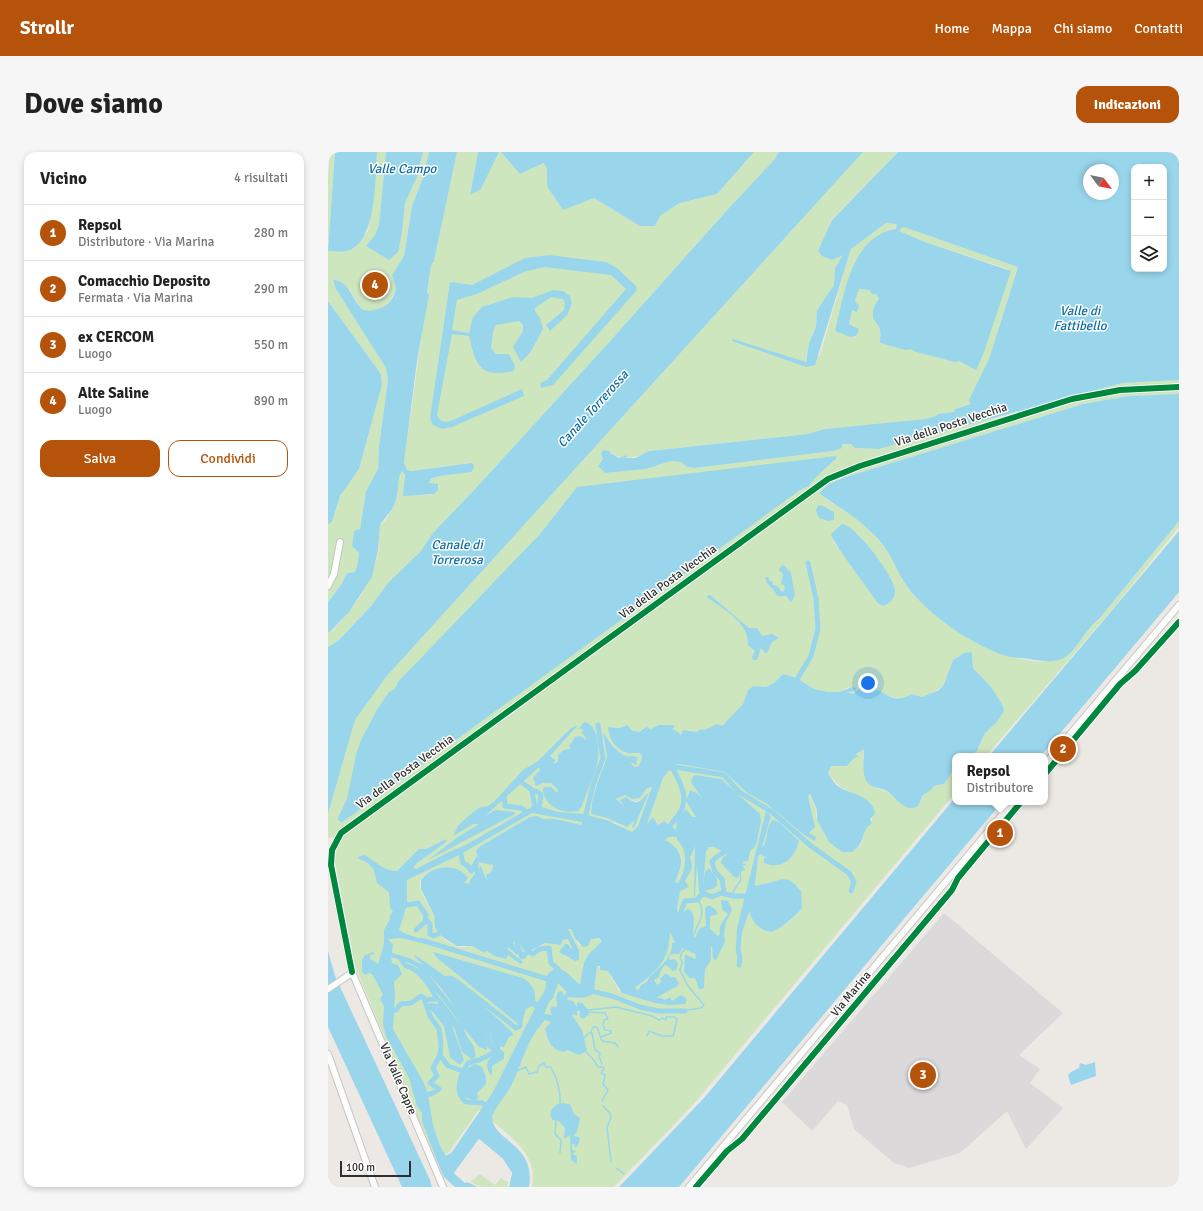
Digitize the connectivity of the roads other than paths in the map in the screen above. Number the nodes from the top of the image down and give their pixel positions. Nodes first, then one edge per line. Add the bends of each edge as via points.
1 (1179, 387) edge
2 (340, 542) dead end
3 (328, 586) edge
4 (1179, 605) edge
5 (1048, 760) edge
6 (1011, 805) edge
7 (352, 972) junction
8 (328, 989) edge
9 (328, 1054) edge
10 (375, 1187) edge
11 (443, 1187) edge
12 (689, 1187) edge

1 - 7 street, Via della Posta Vecchia via 1120,390 1072,399 860,466 828,479 341,833 332,850 331,865
2 - 3 street via 334,574
4 - 5 street
6 - 12 street, Via Marina
7 - 8 street
7 - 11 street, Via Valle Capre
9 - 10 street

